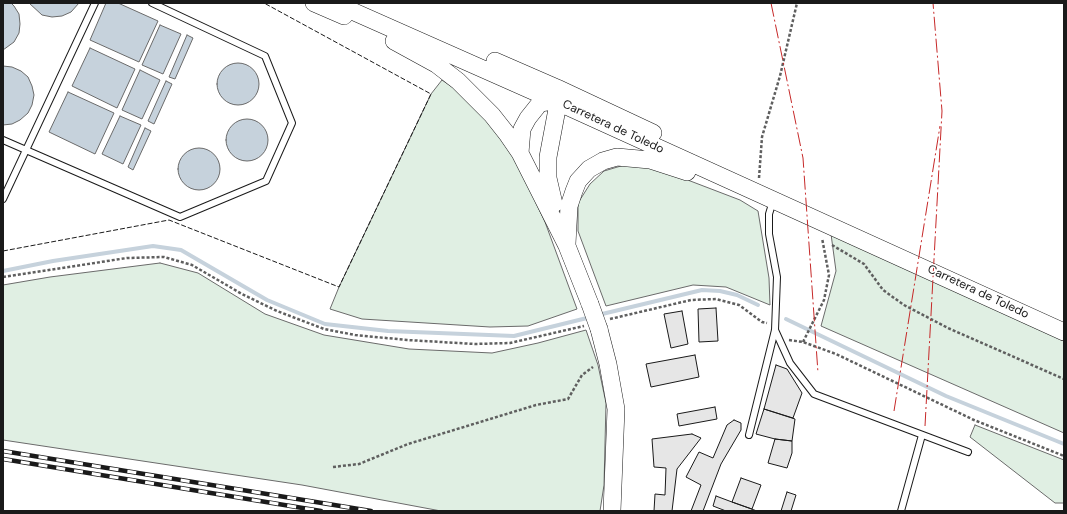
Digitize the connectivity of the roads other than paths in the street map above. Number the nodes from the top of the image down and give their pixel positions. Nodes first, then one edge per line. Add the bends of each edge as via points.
1 (95, 3) edge
2 (152, 3) edge
3 (314, 3) edge
4 (334, 3) edge
5 (354, 3) edge
6 (456, 45) junction
7 (553, 100) junction
8 (662, 137) junction
9 (3, 140) edge
10 (27, 150) junction
11 (520, 153) junction
12 (766, 193) junction
13 (3, 199) edge
14 (567, 246) junction
15 (891, 252) junction
16 (774, 327) junction
17 (1064, 332) edge
18 (749, 435) dead end
19 (922, 435) junction
20 (968, 452) dead end
21 (612, 511) edge
22 (901, 511) edge

1 - 10 lane
2 - 10 lane via 265,56 292,123 266,180 180,217
3 - 11 street via 436,64 458,80 492,115
4 - 7 street, Carretera de Toledo
5 - 6 street, Carretera de Toledo
6 - 7 street via 498,69 541,88
6 - 8 street, Carretera de Toledo
7 - 8 street via 571,101 618,122
7 - 11 street via 540,103 528,118 522,129
7 - 12 street, Carretera de Toledo
7 - 14 street via 557,109 548,156 548,178 550,193
8 - 12 street, Carretera de Toledo
9 - 10 lane
10 - 13 lane
11 - 14 street
12 - 14 street via 737,192 650,160 617,158 603,161 589,169 578,181 569,206
12 - 15 street, Carretera de Toledo
12 - 15 street, Carretera de Toledo via 822,222
12 - 16 lane via 769,234 777,277
14 - 21 street, bridge via 599,325 616,409
15 - 17 street, Carretera de Toledo
16 - 18 lane
16 - 19 lane via 790,363 814,394
19 - 20 lane
19 - 22 lane

